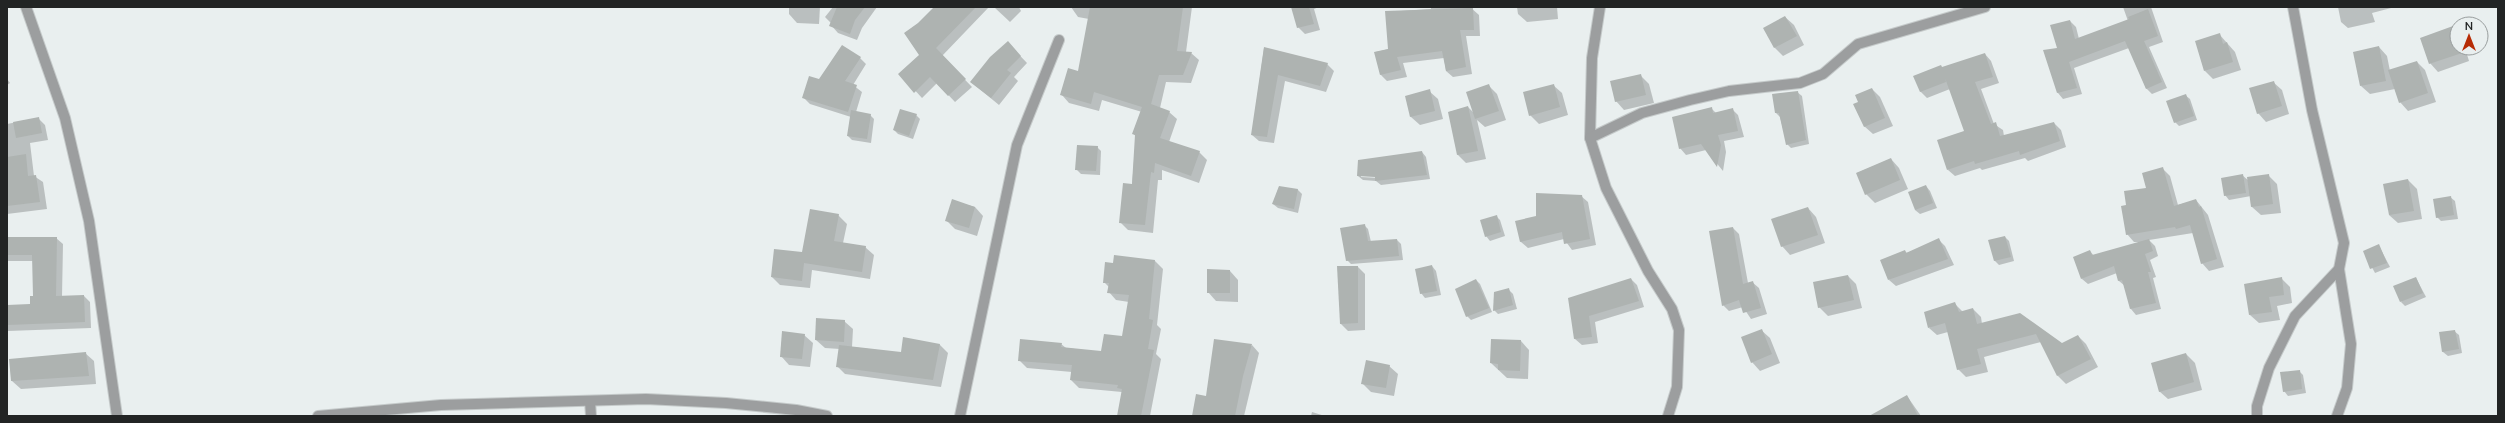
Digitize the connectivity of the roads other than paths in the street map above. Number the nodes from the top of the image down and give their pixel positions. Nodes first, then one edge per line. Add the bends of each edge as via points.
1 (26, 7) edge
2 (1600, 7) edge
3 (1985, 7) edge
4 (2293, 7) edge
5 (1059, 40) dead end
6 (1590, 138) junction
7 (2339, 269) junction
8 (590, 401) junction
9 (117, 416) edge
10 (318, 416) edge
11 (591, 416) edge
12 (827, 416) edge
13 (960, 416) edge
14 (1668, 416) edge
15 (2257, 416) edge
16 (2337, 416) edge

1 - 9 street via 65,118 89,221
2 - 6 street via 1592,58
3 - 6 street via 1858,44 1823,74 1800,83 1729,90 1690,100 1642,113
4 - 7 street via 2312,110 2344,243
5 - 13 street via 1017,145
6 - 14 street via 1606,188 1648,271 1672,309 1680,330 1677,386
7 - 15 street via 2294,316 2269,368 2257,406
7 - 16 street via 2351,344 2347,388
8 - 10 street via 441,405
8 - 11 street
8 - 12 street via 646,399 726,403

